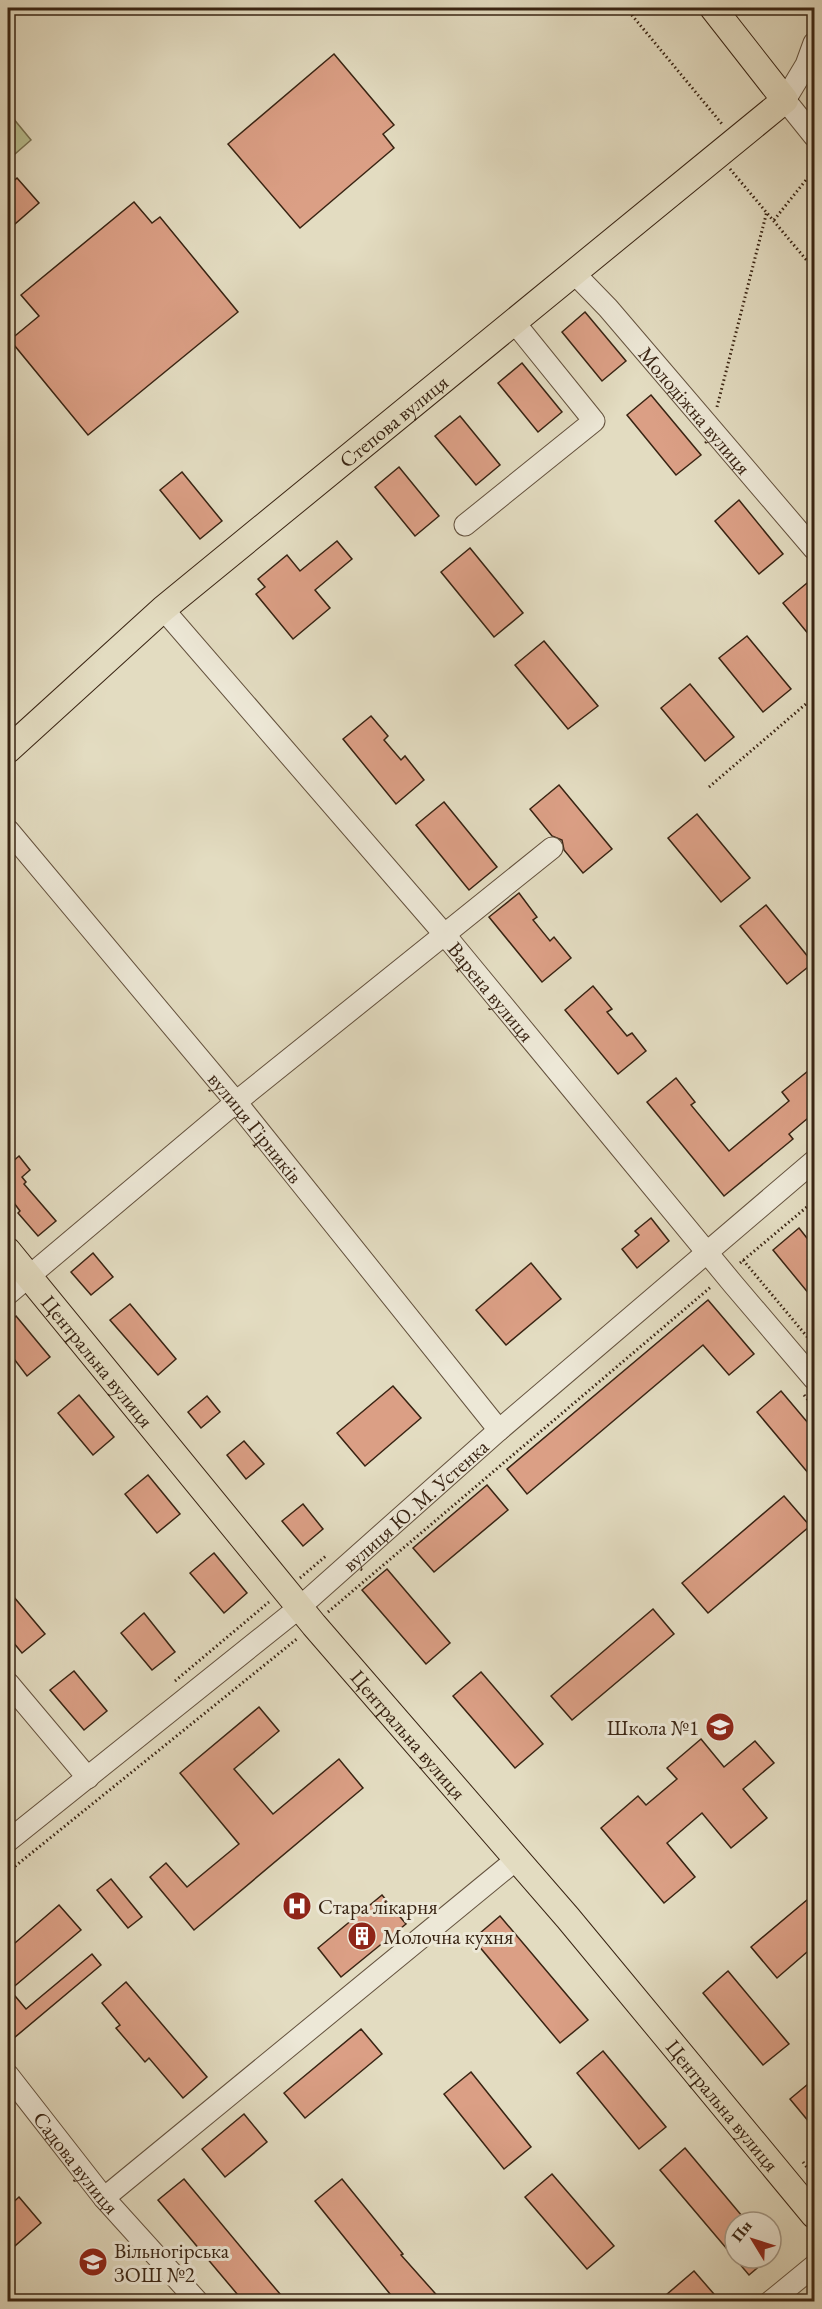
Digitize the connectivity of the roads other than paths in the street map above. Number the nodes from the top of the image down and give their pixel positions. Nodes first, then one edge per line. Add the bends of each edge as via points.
1 (713, 8) edge
2 (814, 43) edge
3 (785, 99) junction
4 (814, 136) edge
5 (574, 273) junction
6 (514, 322) junction
7 (465, 525) dead end
8 (814, 549) edge
9 (163, 609) junction
10 (8, 750) edge
11 (8, 830) edge
12 (552, 848) dead end
13 (445, 935) junction
14 (236, 1102) junction
15 (814, 1161) edge
16 (8, 1251) edge
17 (707, 1252) junction
18 (29, 1278) junction
19 (8, 1294) edge
20 (814, 1379) edge
21 (499, 1430) junction
22 (307, 1616) junction
23 (8, 1683) edge
24 (88, 1778) junction
25 (8, 1841) edge
26 (517, 1859) junction
27 (8, 2075) edge
28 (104, 2198) junction
29 (814, 2215) edge
30 (814, 2266) edge
31 (198, 2301) edge
32 (770, 2301) edge

1 - 3 main road
2 - 3 street via 806,65
3 - 4 street
3 - 5 main road, Степова вулиця
5 - 6 main road, Степова вулиця
5 - 8 street, Молодіжна вулиця
6 - 7 street via 594,421
6 - 9 main road, Степова вулиця
9 - 10 main road, Степова вулиця
9 - 13 street, Варена вулиця
11 - 14 street, вулиця Гірників
12 - 13 street
13 - 14 street
13 - 17 street, Варена вулиця
14 - 18 street
14 - 21 street, вулиця Гірників
15 - 17 street, вулиця Ю. М. Устенка
16 - 18 main road, Центральна вулиця
17 - 20 street, Варена вулиця
17 - 21 street, вулиця Ю. М. Устенка
18 - 19 street
18 - 22 main road, Центральна вулиця
21 - 22 street, вулиця Ю. М. Устенка
22 - 24 street, вулиця Ю. М. Устенка
22 - 26 main road, Центральна вулиця
23 - 24 street
24 - 25 street, вулиця Ю. М. Устенка
26 - 28 street
26 - 29 main road, Центральна вулиця
27 - 28 street, Садова вулиця
28 - 31 street, Садова вулиця
30 - 32 street

